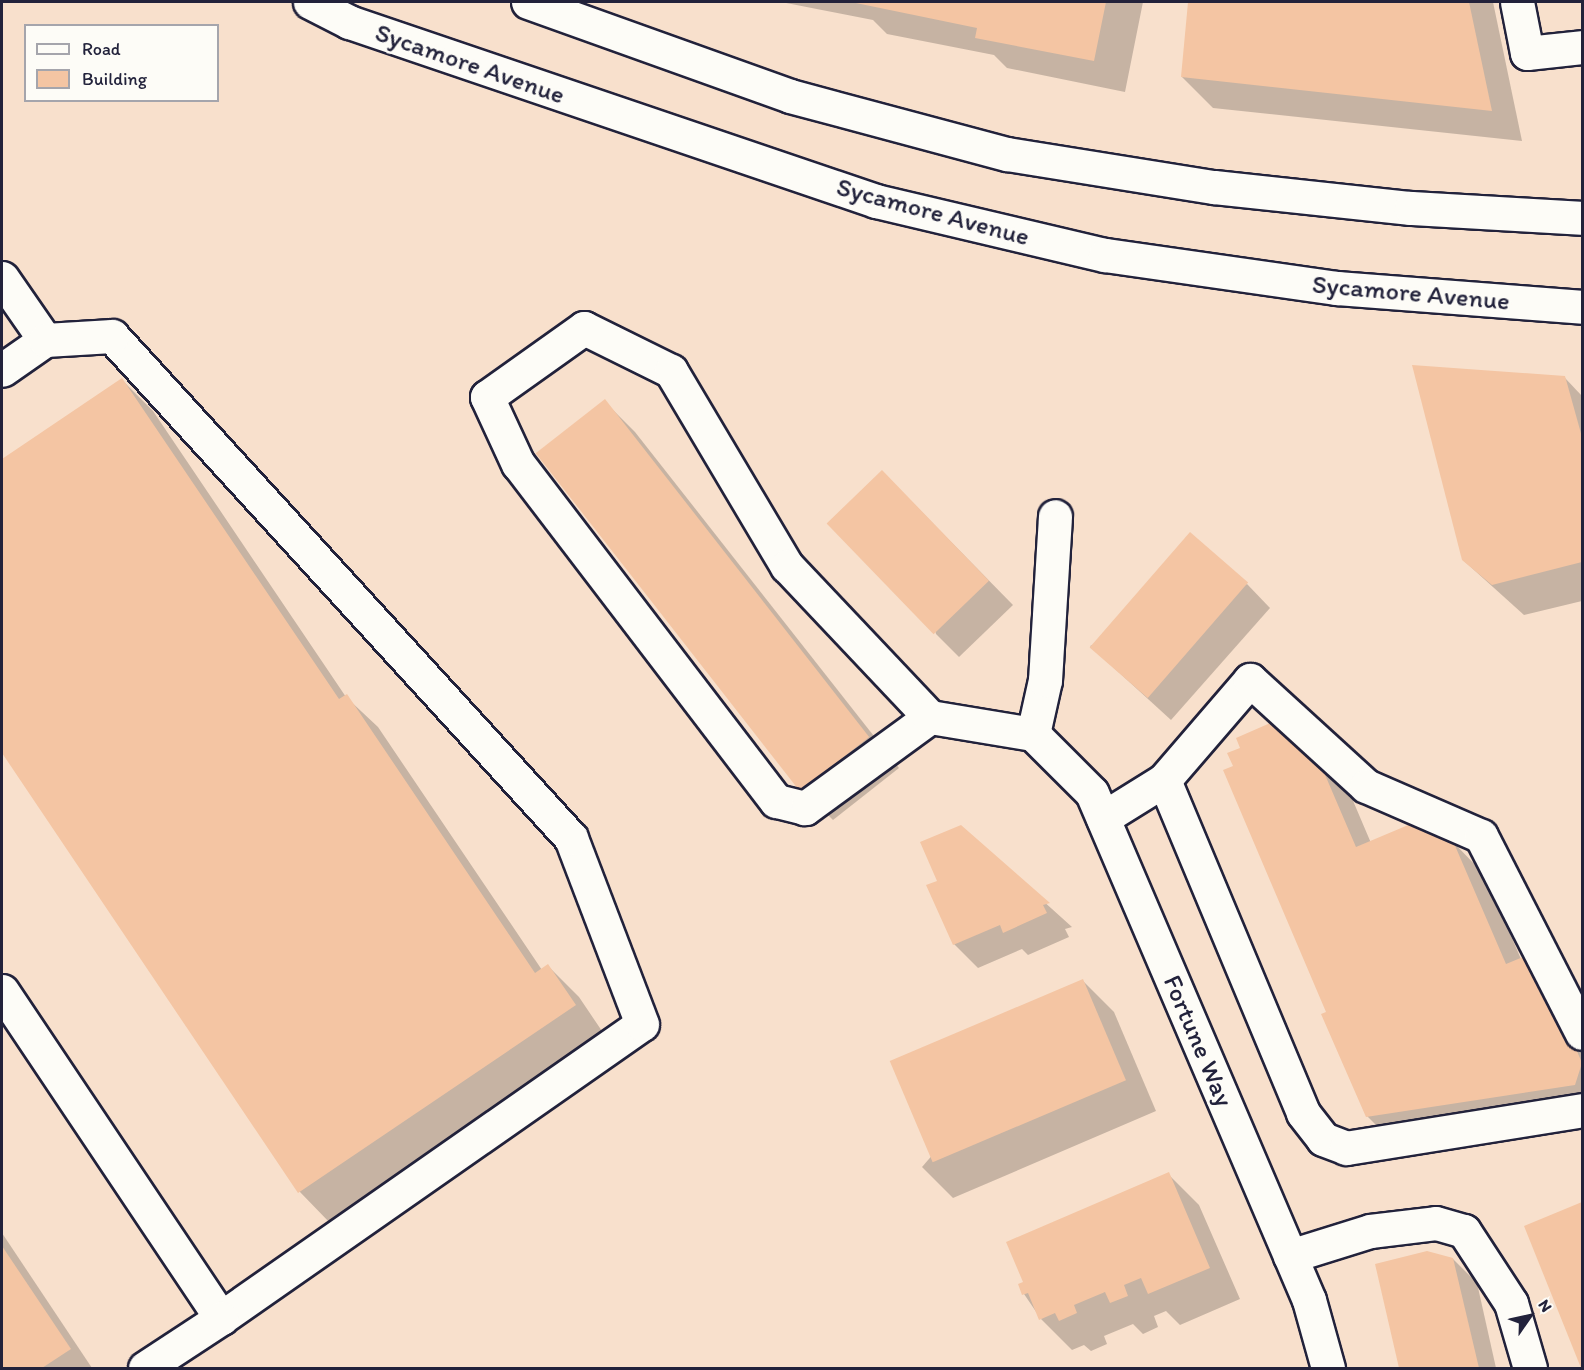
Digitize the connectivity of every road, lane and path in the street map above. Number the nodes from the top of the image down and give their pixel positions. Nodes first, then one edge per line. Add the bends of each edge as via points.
1 (310, 2) edge
2 (528, 2) edge
3 (1517, 2) edge
4 (1582, 47) edge
5 (1582, 218) edge
6 (2, 278) edge
7 (1582, 307) edge
8 (45, 340) junction
9 (2, 370) edge
10 (1055, 516) dead end
11 (930, 717) junction
12 (1033, 734) junction
13 (1164, 780) junction
14 (1103, 818) junction
15 (2, 991) edge
16 (1582, 1033) edge
17 (1582, 1110) edge
18 (1290, 1256) junction
19 (221, 1318) junction
20 (145, 1368) edge
21 (1328, 1368) edge
22 (1530, 1368) edge

1 - 7 main road, Sycamore Avenue via 349,22 605,112 887,204 1105,255 1337,288
2 - 5 main road via 790,96 1007,154 1214,188 1412,208
3 - 4 main road via 1527,53
6 - 8 main road
8 - 9 main road
8 - 19 main road via 112,336 571,838 642,1024
10 - 12 main road via 1045,680
11 - 11 main road via 787,566 671,370 584,328 487,397 518,464 776,801 805,808
11 - 12 main road
12 - 14 main road, Fortune Way via 1092,793
13 - 14 main road
13 - 16 main road via 1250,680 1366,786 1481,836
13 - 17 main road via 1303,1113 1323,1139 1346,1148
14 - 18 main road, Fortune Way
15 - 19 main road
18 - 21 main road, Fortune Way via 1309,1300
18 - 22 main road via 1370,1231 1436,1223 1464,1231 1511,1303
19 - 20 main road

